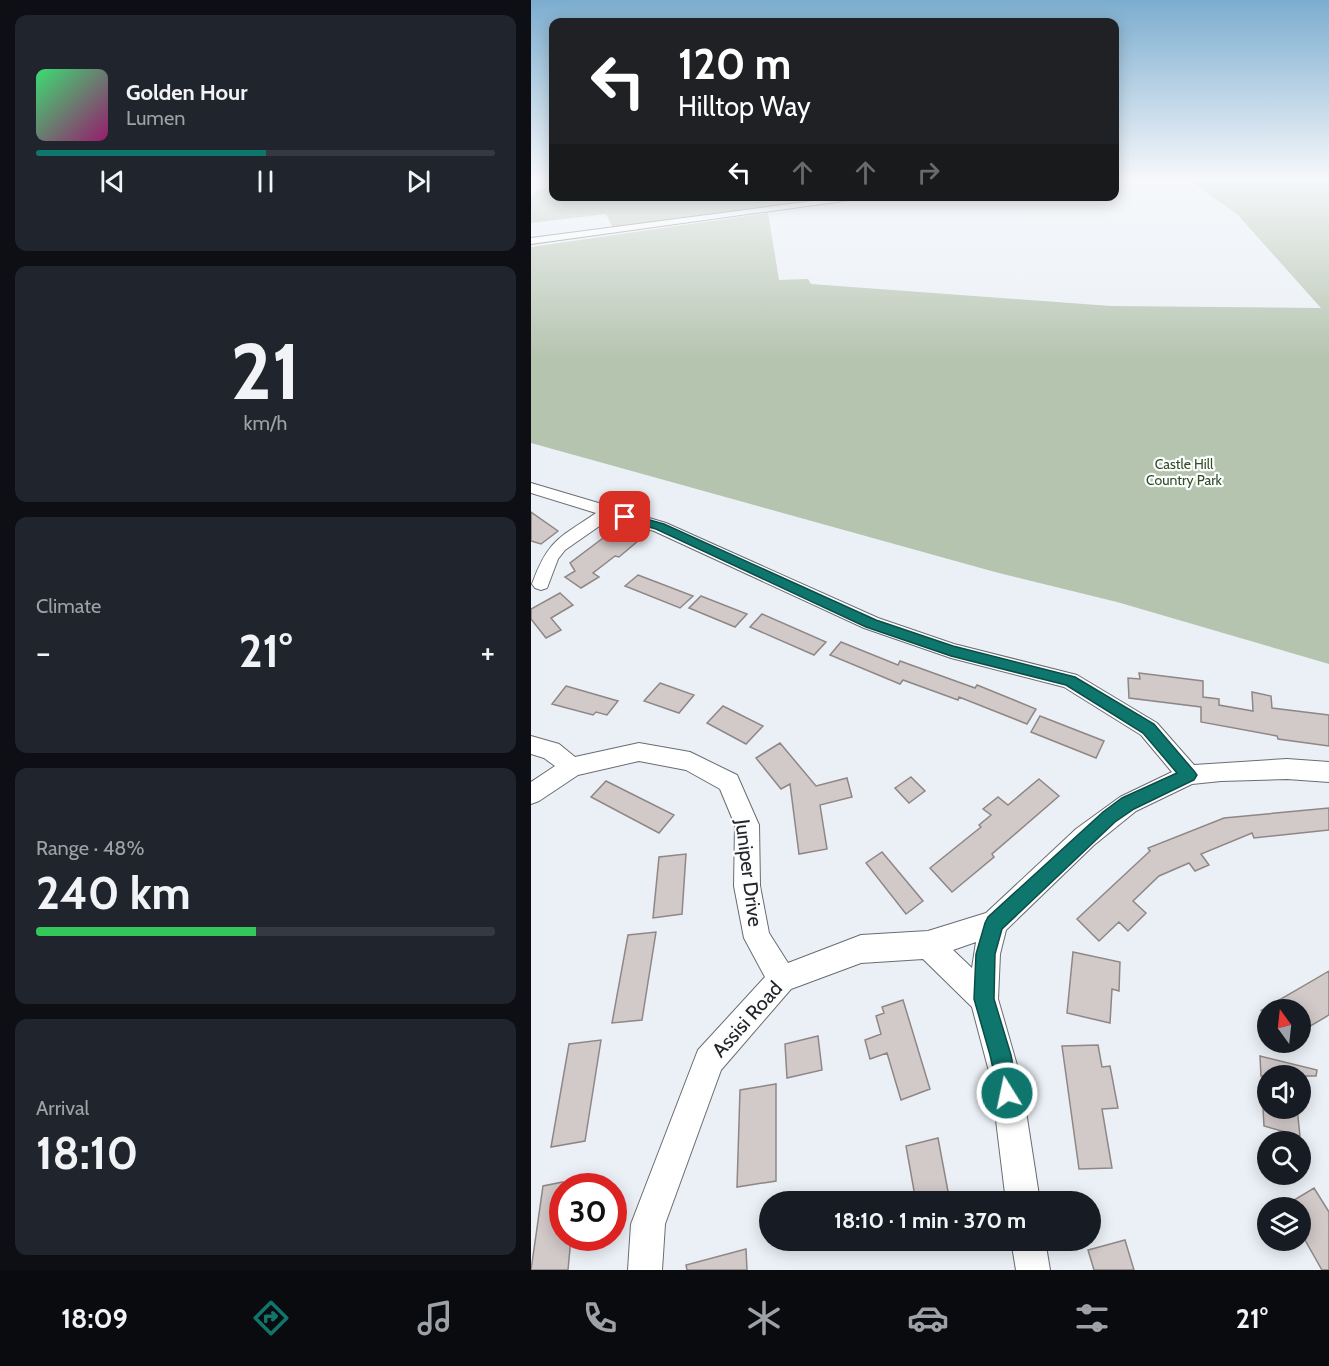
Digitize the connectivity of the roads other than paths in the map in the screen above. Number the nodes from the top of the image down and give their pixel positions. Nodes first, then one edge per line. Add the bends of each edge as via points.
1 (531, 488) edge
2 (608, 512) junction
3 (541, 584) dead end
4 (531, 745) edge
5 (572, 767) junction
6 (1329, 772) edge
7 (1189, 775) junction
8 (531, 794) edge
9 (994, 923) junction
10 (928, 945) junction
11 (782, 979) junction
12 (984, 999) junction
13 (1021, 1191) edge
14 (1030, 1251) edge
15 (645, 1270) edge
16 (1033, 1270) edge

1 - 2 street
2 - 3 street via 559,546
2 - 7 street via 660,527 871,623 951,651 1070,681 1149,729
4 - 5 street via 551,751
5 - 8 street, Juniper Drive
5 - 11 street, Juniper Drive via 639,752 690,761 729,782 747,825 747,886 757,939
6 - 7 street via 1275,769
7 - 9 street via 1109,817
9 - 10 street, Assisi Road
9 - 12 street via 986,954
10 - 11 street, Assisi Road via 861,949
10 - 12 street
11 - 15 street, Assisi Road via 709,1061 648,1224
12 - 13 street via 1006,1079
14 - 16 street

